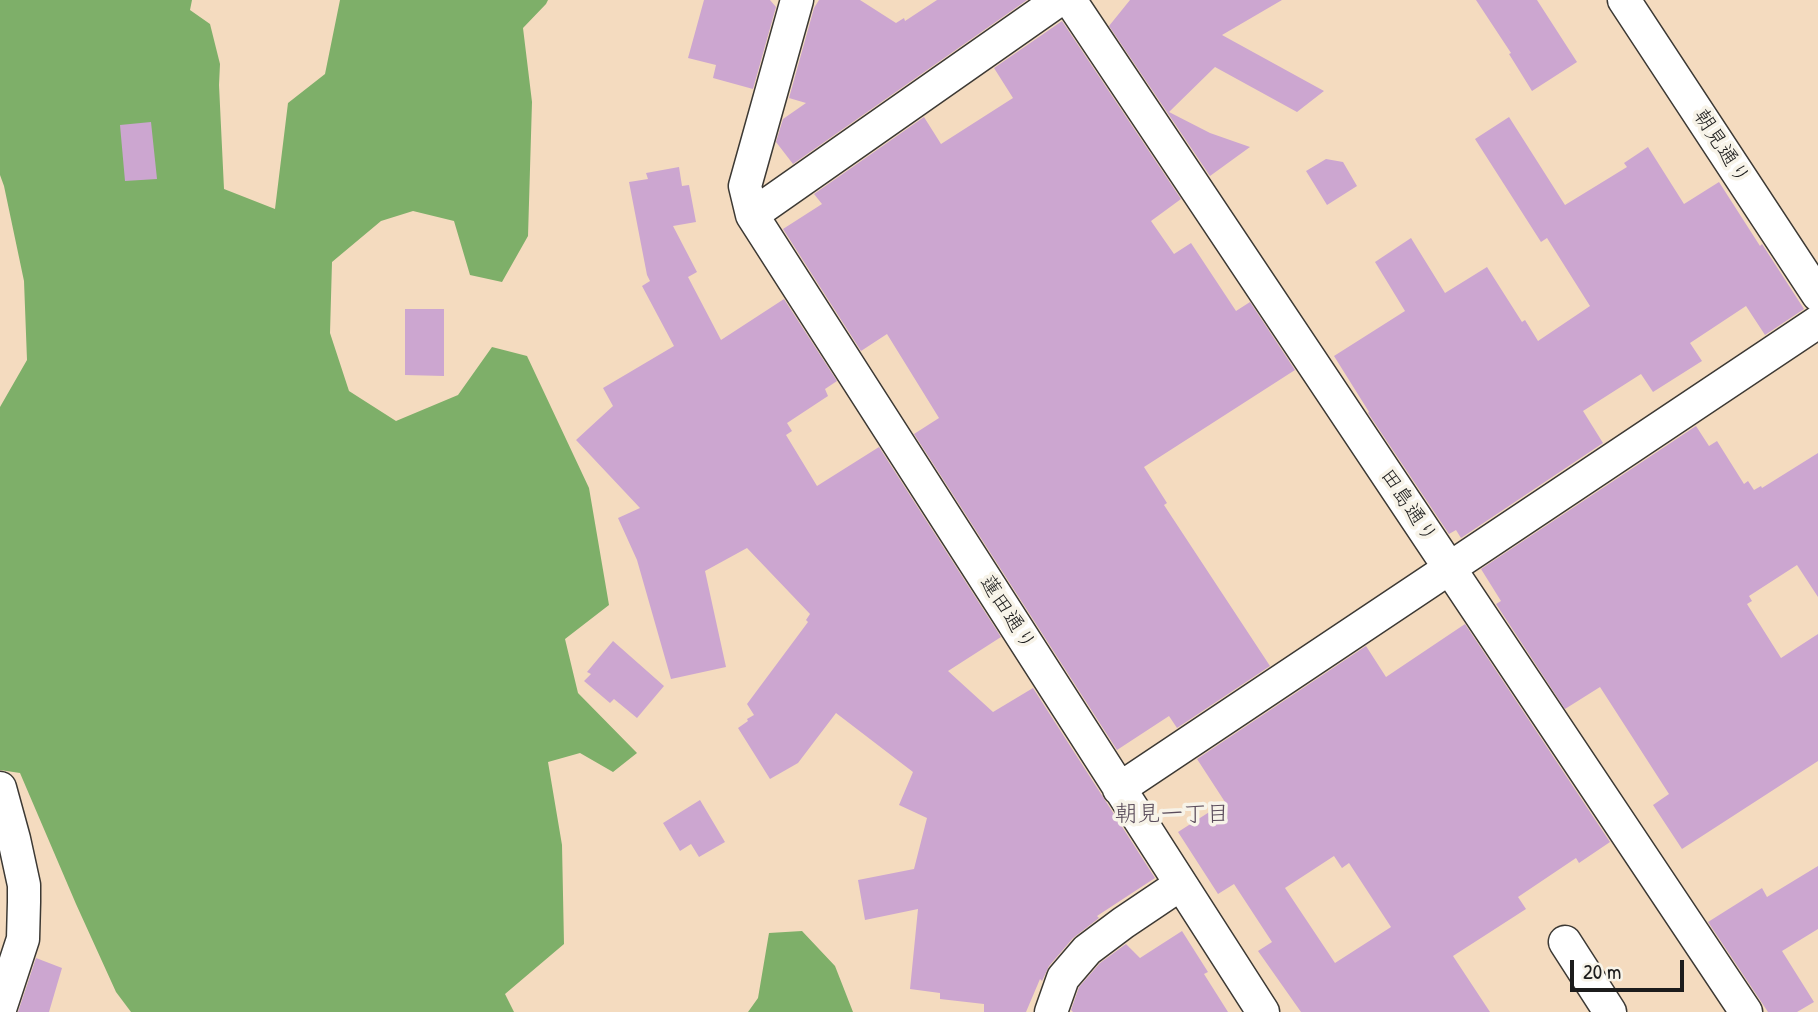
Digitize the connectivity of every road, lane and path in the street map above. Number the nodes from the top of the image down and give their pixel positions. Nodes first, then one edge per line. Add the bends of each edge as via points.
1 (797, 0) edge
2 (1059, 0) edge
3 (1070, 0) edge
4 (1624, 0) edge
5 (751, 215) junction
6 (1818, 295) edge
7 (1818, 322) edge
8 (1449, 568) junction
9 (0, 788) edge
10 (1119, 789) junction
11 (1181, 884) junction
12 (1565, 942) dead end
13 (0, 1009) edge
14 (1051, 1012) edge
15 (1263, 1012) edge
16 (1610, 1012) edge
17 (1746, 1012) edge

1 - 5 street via 745,186
2 - 5 street
3 - 8 street, 田島通り
4 - 6 street, 朝見通り
5 - 10 street, 蓮田通り
7 - 8 street
8 - 10 street
8 - 17 street, 田島通り
9 - 13 street via 24,885 23,939
10 - 11 street, 蓮田通り
11 - 14 street via 1087,950 1063,978
11 - 15 street, 蓮田通り
12 - 16 street

